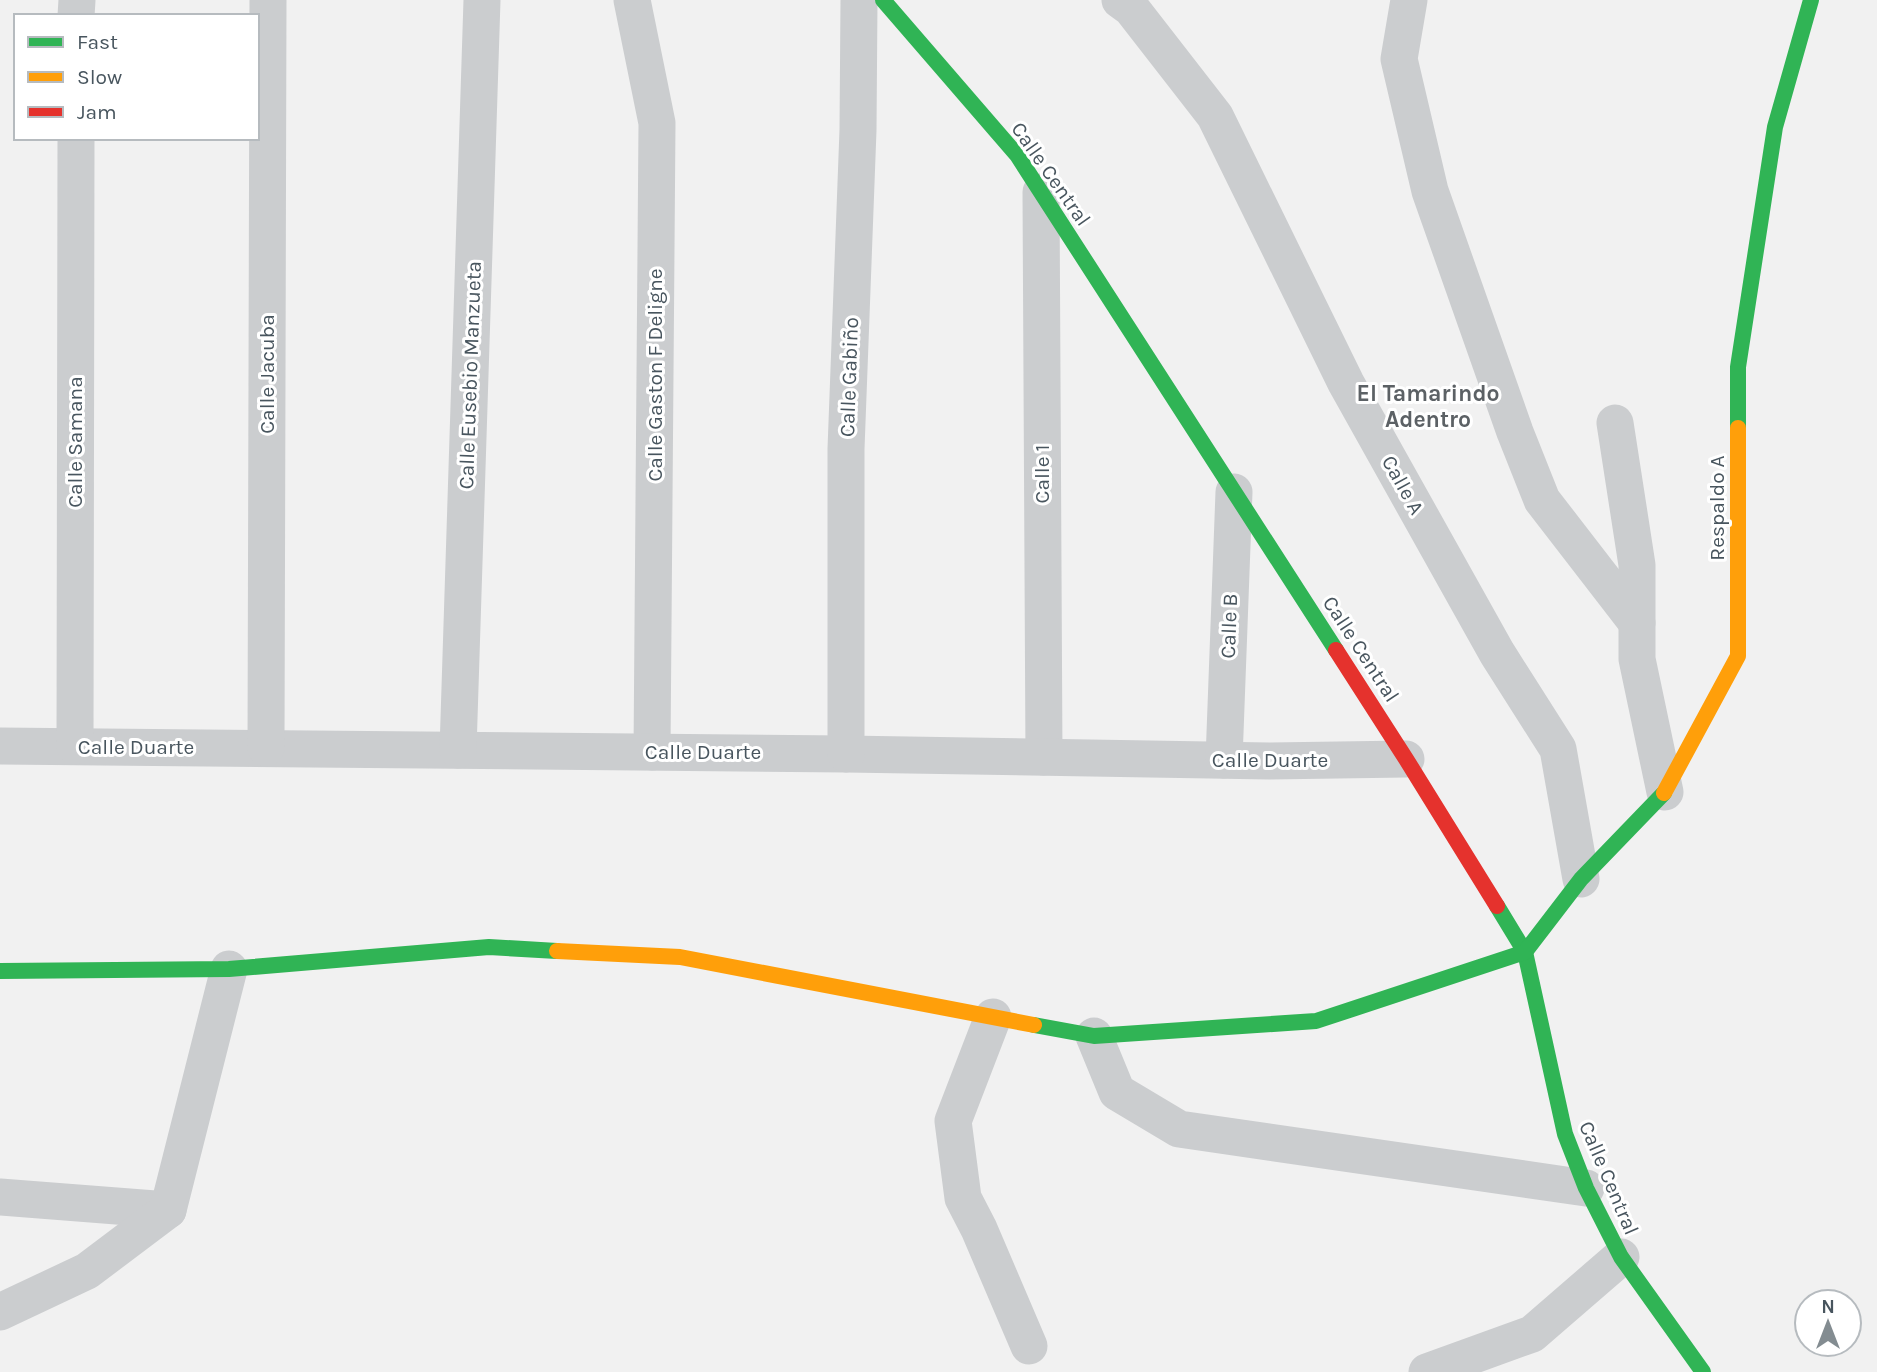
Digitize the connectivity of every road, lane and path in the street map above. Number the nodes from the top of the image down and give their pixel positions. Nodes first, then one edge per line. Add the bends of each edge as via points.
1 (268, 0) edge
2 (482, 0) edge
3 (632, 0) edge
4 (859, 0) edge
5 (883, 0) edge
6 (1120, 0) edge
7 (1409, 0) edge
8 (1811, 0) edge
9 (76, 140) edge
10 (1041, 192) junction
11 (1615, 423) dead end
12 (1234, 492) junction
13 (1637, 623) junction
14 (0, 746) edge
15 (75, 746) junction
16 (266, 748) junction
17 (458, 750) junction
18 (652, 752) junction
19 (846, 754) junction
20 (1044, 757) junction
21 (1406, 759) junction
22 (1224, 760) junction
23 (1665, 792) junction
24 (1581, 879) junction
25 (1525, 952) junction
26 (229, 969) junction
27 (0, 971) edge
28 (992, 1017) junction
29 (1094, 1036) junction
30 (1586, 1188) junction
31 (0, 1197) edge
32 (168, 1210) junction
33 (1621, 1257) junction
34 (0, 1312) edge
35 (1029, 1346) dead end
36 (1427, 1372) edge
37 (1703, 1372) edge

1 - 16 street, Calle Jacuba
2 - 17 street, Calle Eusebio Manzueta
3 - 18 street, Calle Gaston F Deligne via 657,123
4 - 19 street, Calle Gabiño via 846,449
5 - 10 street, Calle Central via 1017,155
6 - 24 street, Calle A via 1132,8 1215,116 1346,383 1497,653 1558,749
7 - 13 street via 1399,60 1430,191 1515,432 1542,500
8 - 23 street, Respaldo A via 1775,127 1738,367 1738,656
9 - 15 street, Calle Samana
10 - 12 street, Calle Central
10 - 20 street, Calle 1
11 - 13 street via 1637,565
12 - 21 street, Calle Central
12 - 22 street, Calle B
13 - 23 street via 1637,659
14 - 15 street, Calle Duarte
15 - 16 street, Calle Duarte
16 - 17 street, Calle Duarte
17 - 18 street, Calle Duarte
18 - 19 street, Calle Duarte
19 - 20 street, Calle Duarte
20 - 22 street, Calle Duarte
21 - 22 street, Calle Duarte
21 - 25 street, Calle Central
23 - 24 street, Respaldo A
24 - 25 street, Respaldo A
25 - 29 street via 1316,1021
25 - 30 street, Calle Central via 1565,1134
26 - 27 street
26 - 28 street via 489,947 680,957
26 - 32 street
28 - 29 street
28 - 35 street via 953,1121 963,1198
29 - 30 street via 1117,1092 1179,1129
30 - 33 street, Calle Central
31 - 32 street
32 - 34 street via 87,1271
33 - 36 street via 1532,1334
33 - 37 street, Calle Central

